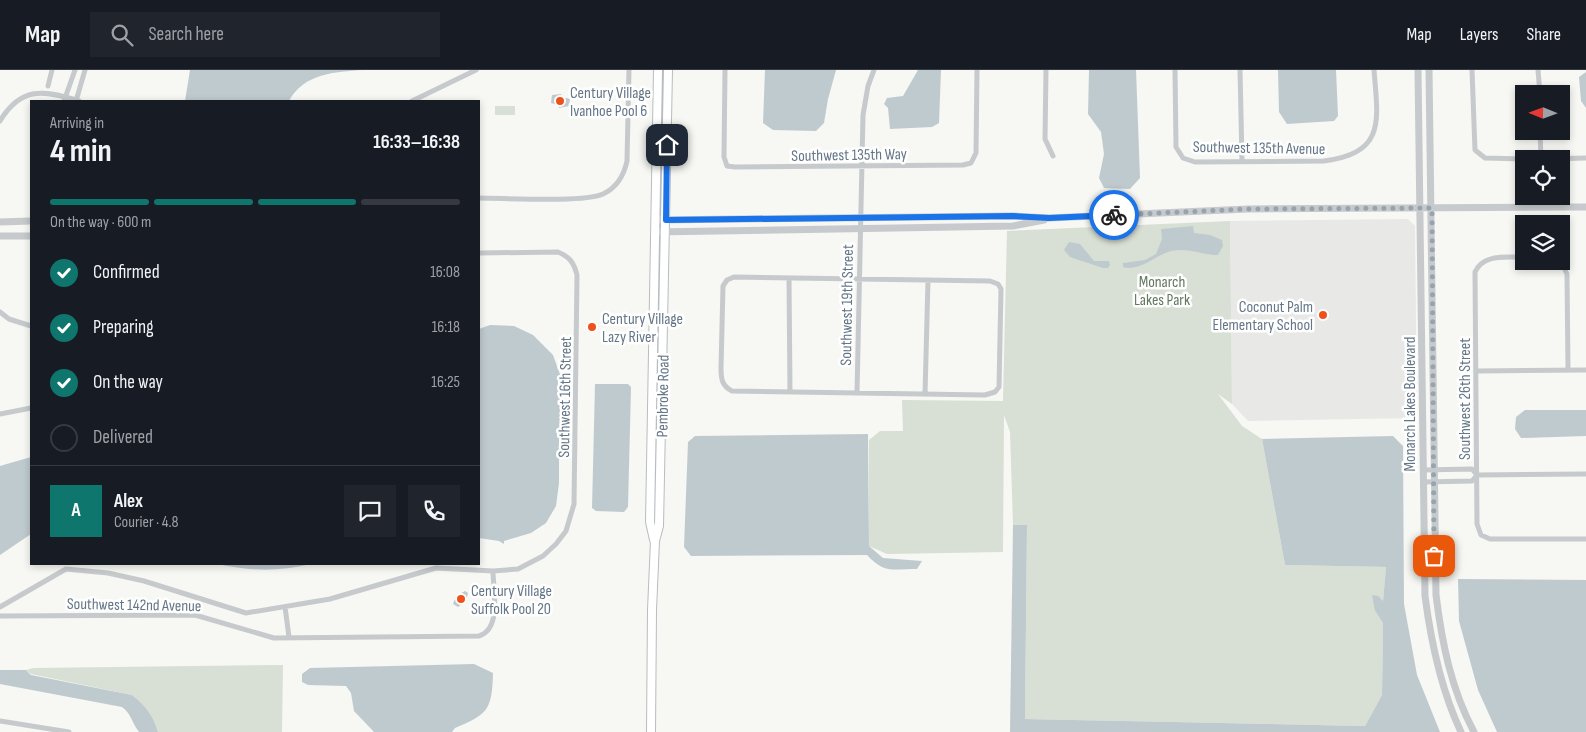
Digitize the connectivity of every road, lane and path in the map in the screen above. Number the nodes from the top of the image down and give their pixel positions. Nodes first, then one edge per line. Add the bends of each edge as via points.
1 (52, 70) edge
2 (75, 70) edge
3 (85, 70) edge
4 (476, 70) edge
5 (629, 70) edge
6 (658, 70) edge
7 (668, 70) edge
8 (725, 70) edge
9 (874, 70) edge
10 (977, 70) edge
11 (1046, 70) edge
12 (1175, 70) edge
13 (1240, 70) edge
14 (1374, 70) edge
15 (1418, 70) edge
16 (1429, 70) edge
17 (1472, 70) edge
18 (1538, 70) edge
19 (1539, 85) edge
20 (48, 86) dead end
21 (65, 99) edge
22 (77, 100) edge
23 (414, 100) edge
24 (0, 122) edge
25 (1053, 156) dead end
26 (1570, 158) edge
27 (1586, 158) edge
28 (1515, 159) edge
29 (1242, 160) junction
30 (861, 166) junction
31 (480, 198) edge
32 (1586, 207) edge
33 (1422, 208) junction
34 (1432, 208) junction
35 (860, 217) junction
36 (1049, 218) junction
37 (655, 220) junction
38 (666, 220) junction
39 (0, 222) edge
40 (30, 222) edge
41 (860, 227) junction
42 (654, 232) junction
43 (665, 232) junction
44 (0, 236) edge
45 (30, 236) edge
46 (480, 253) edge
47 (1515, 258) edge
48 (1565, 270) edge
49 (790, 278) junction
50 (859, 279) junction
51 (928, 280) junction
52 (0, 312) edge
53 (30, 326) edge
54 (1476, 370) junction
55 (1568, 370) junction
56 (1586, 370) edge
57 (790, 392) junction
58 (857, 393) junction
59 (925, 394) junction
60 (30, 408) edge
61 (0, 414) edge
62 (1464, 469) junction
63 (1423, 470) junction
64 (1434, 470) junction
65 (1586, 474) edge
66 (1477, 476) junction
67 (1464, 481) junction
68 (1423, 482) junction
69 (1434, 482) junction
70 (1586, 539) edge
71 (655, 541) junction
72 (1424, 543) junction
73 (493, 571) junction
74 (0, 607) edge
75 (285, 607) junction
76 (1438, 609) junction
77 (0, 616) edge
78 (289, 637) junction
79 (0, 721) edge
80 (18, 724) junction
81 (17, 732) edge
82 (69, 732) edge
83 (651, 732) edge
84 (1461, 732) edge
85 (1474, 732) edge

1 - 20 street
2 - 21 street
3 - 22 street
4 - 23 street
5 - 31 street via 627,161 625,173 615,186 604,193 584,198
6 - 37 main road, Pembroke Road
7 - 38 main road, Pembroke Road
8 - 30 street, Southwest 135th Way via 724,158 727,166
9 - 30 street, Southwest 19th Street via 863,115
10 - 30 street, Southwest 135th Way via 976,153 971,163
11 - 25 street via 1046,140
12 - 29 street, Southwest 135th Avenue via 1176,147 1183,158 1195,162
13 - 29 street
14 - 29 street, Southwest 135th Avenue via 1375,129 1362,150 1343,159 1324,161
15 - 33 street, Monarch Lakes Boulevard
16 - 34 street, Monarch Lakes Boulevard
17 - 28 street via 1474,142 1479,155 1496,160
18 - 19 street
21 - 24 street via 47,93 28,94 13,103
26 - 27 street
30 - 35 street, Southwest 19th Street
32 - 34 street
33 - 34 street
33 - 36 street via 1248,209
33 - 63 street, Monarch Lakes Boulevard
34 - 64 street, Monarch Lakes Boulevard
35 - 36 street
35 - 38 street
35 - 41 street, Southwest 19th Street
36 - 41 street via 1013,226
37 - 38 street
37 - 42 main road, Pembroke Road
38 - 43 main road, Pembroke Road
39 - 40 street
41 - 43 street
41 - 50 street, Southwest 19th Street
42 - 43 street
42 - 71 main road, Pembroke Road via 650,522
43 - 71 main road, Pembroke Road via 659,526
44 - 45 street
46 - 73 street, Southwest 16th Street via 558,252 574,264 578,296 572,517 551,550 536,561 518,569
47 - 54 street, Southwest 26th Street via 1491,258 1479,263 1475,272
48 - 55 street
49 - 50 street
49 - 57 street
49 - 57 street via 734,277 727,280 723,286 721,359 721,379 725,388 732,391
50 - 51 street
50 - 58 street, Southwest 19th Street
51 - 59 street
51 - 59 street via 990,281 998,284 1001,289 999,387 986,395
52 - 53 street
54 - 55 street
54 - 66 street, Southwest 26th Street
55 - 56 street
57 - 58 street
58 - 59 street
60 - 61 street
62 - 64 street
62 - 66 street via 1472,469
62 - 67 street
63 - 64 street
63 - 68 street, Monarch Lakes Boulevard
64 - 69 street, Monarch Lakes Boulevard
65 - 66 street
66 - 67 street
66 - 70 street, Southwest 26th Street via 1477,524 1481,535 1504,540
67 - 69 street
68 - 69 street
68 - 72 street, Monarch Lakes Boulevard
69 - 76 street, Monarch Lakes Boulevard
71 - 83 main road, Pembroke Road
72 - 76 street via 1431,608
72 - 84 street, Monarch Lakes Boulevard via 1425,596 1431,636
73 - 75 street via 436,568 330,599
73 - 78 street, Southwest 142nd Avenue via 492,625 486,634
74 - 75 street via 66,569 144,581 246,613
75 - 78 street
76 - 85 street, Monarch Lakes Boulevard via 1448,667
77 - 78 street, Southwest 142nd Avenue via 195,615 268,637
79 - 80 street
80 - 81 street
80 - 82 street

